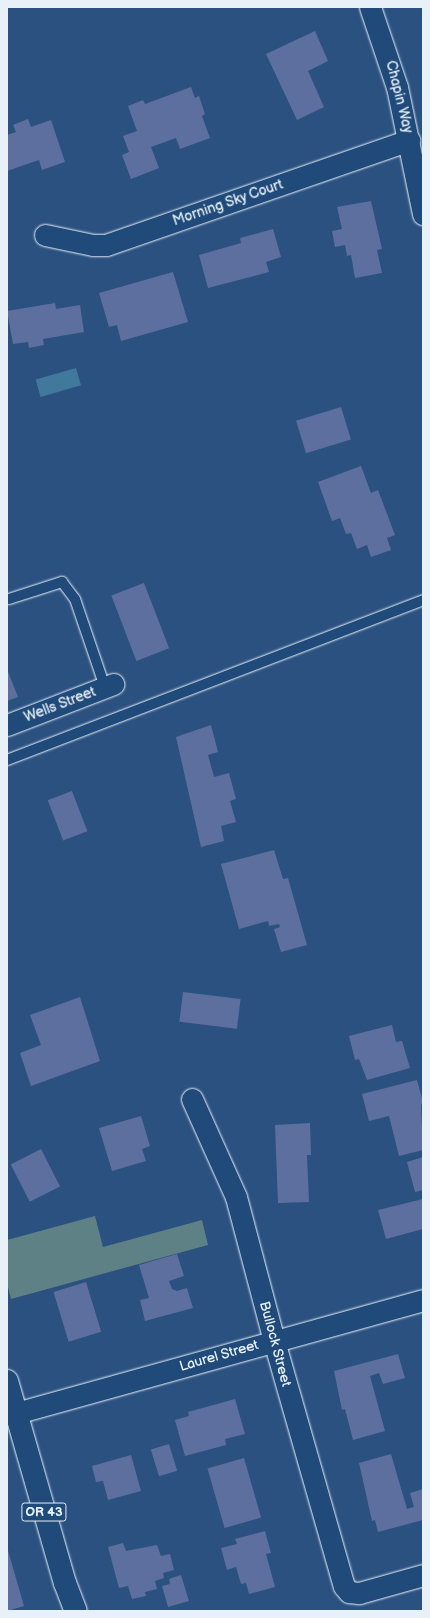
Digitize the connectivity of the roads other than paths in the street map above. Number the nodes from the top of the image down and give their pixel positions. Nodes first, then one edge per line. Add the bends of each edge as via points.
1 (370, 7) edge
2 (409, 140) junction
3 (423, 214) edge
4 (45, 235) dead end
5 (9, 599) dead end
6 (423, 600) edge
7 (109, 686) joint
8 (7, 726) edge
9 (7, 760) edge
10 (192, 1099) dead end
11 (423, 1300) edge
12 (274, 1341) junction
13 (7, 1381) edge
14 (16, 1413) junction
15 (423, 1575) edge
16 (76, 1611) edge

1 - 2 street, Chapin Way via 397,87
2 - 3 street, Chapin Way
2 - 4 street, Morning Sky Court via 106,245 93,246
5 - 7 lane via 62,582 75,599
6 - 9 lane
7 - 8 street, Wells Street
10 - 12 street, Bullock Street via 236,1197
11 - 12 street, Laurel Street
12 - 14 street, Laurel Street
12 - 15 street, Bullock Street via 344,1586 350,1592 360,1593
13 - 14 main road, OR 43
14 - 16 main road, OR 43 via 65,1583

